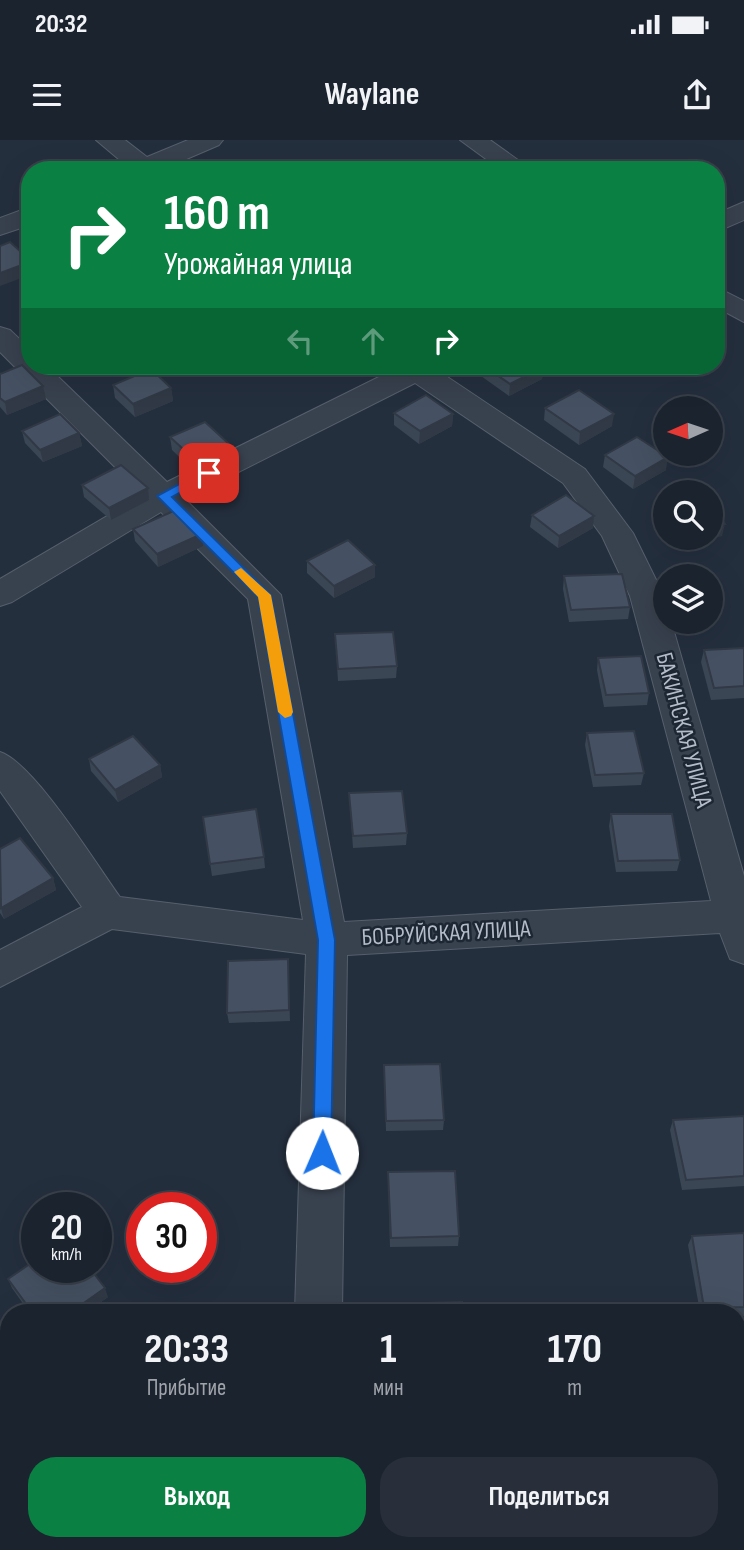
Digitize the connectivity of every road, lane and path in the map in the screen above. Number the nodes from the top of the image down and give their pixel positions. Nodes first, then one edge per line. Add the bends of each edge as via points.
1 (109, 140) edge
2 (210, 140) edge
3 (473, 140) edge
4 (134, 161) edge
5 (162, 161) edge
6 (505, 161) edge
7 (744, 210) edge
8 (21, 219) edge
9 (725, 220) edge
10 (0, 227) edge
11 (725, 301) edge
12 (744, 313) edge
13 (0, 336) edge
14 (21, 356) edge
15 (40, 375) edge
16 (401, 375) edge
17 (429, 375) edge
18 (164, 496) junction
19 (0, 594) edge
20 (0, 766) edge
21 (108, 912) junction
22 (741, 926) edge
23 (327, 940) junction
24 (0, 970) edge
25 (319, 1304) edge

1 - 4 street
2 - 5 street
3 - 6 street
7 - 9 street
8 - 10 street
11 - 12 street
13 - 14 street
15 - 18 street
16 - 18 street
17 - 22 street, БАКИНСКАЯ УЛИЦА via 574,476 617,533 647,596
18 - 19 street
18 - 23 street via 264,595
20 - 21 street
21 - 23 street, БОБРУЙСКАЯ УЛИЦА
21 - 24 street
22 - 23 street, БОБРУЙСКАЯ УЛИЦА
23 - 25 street

